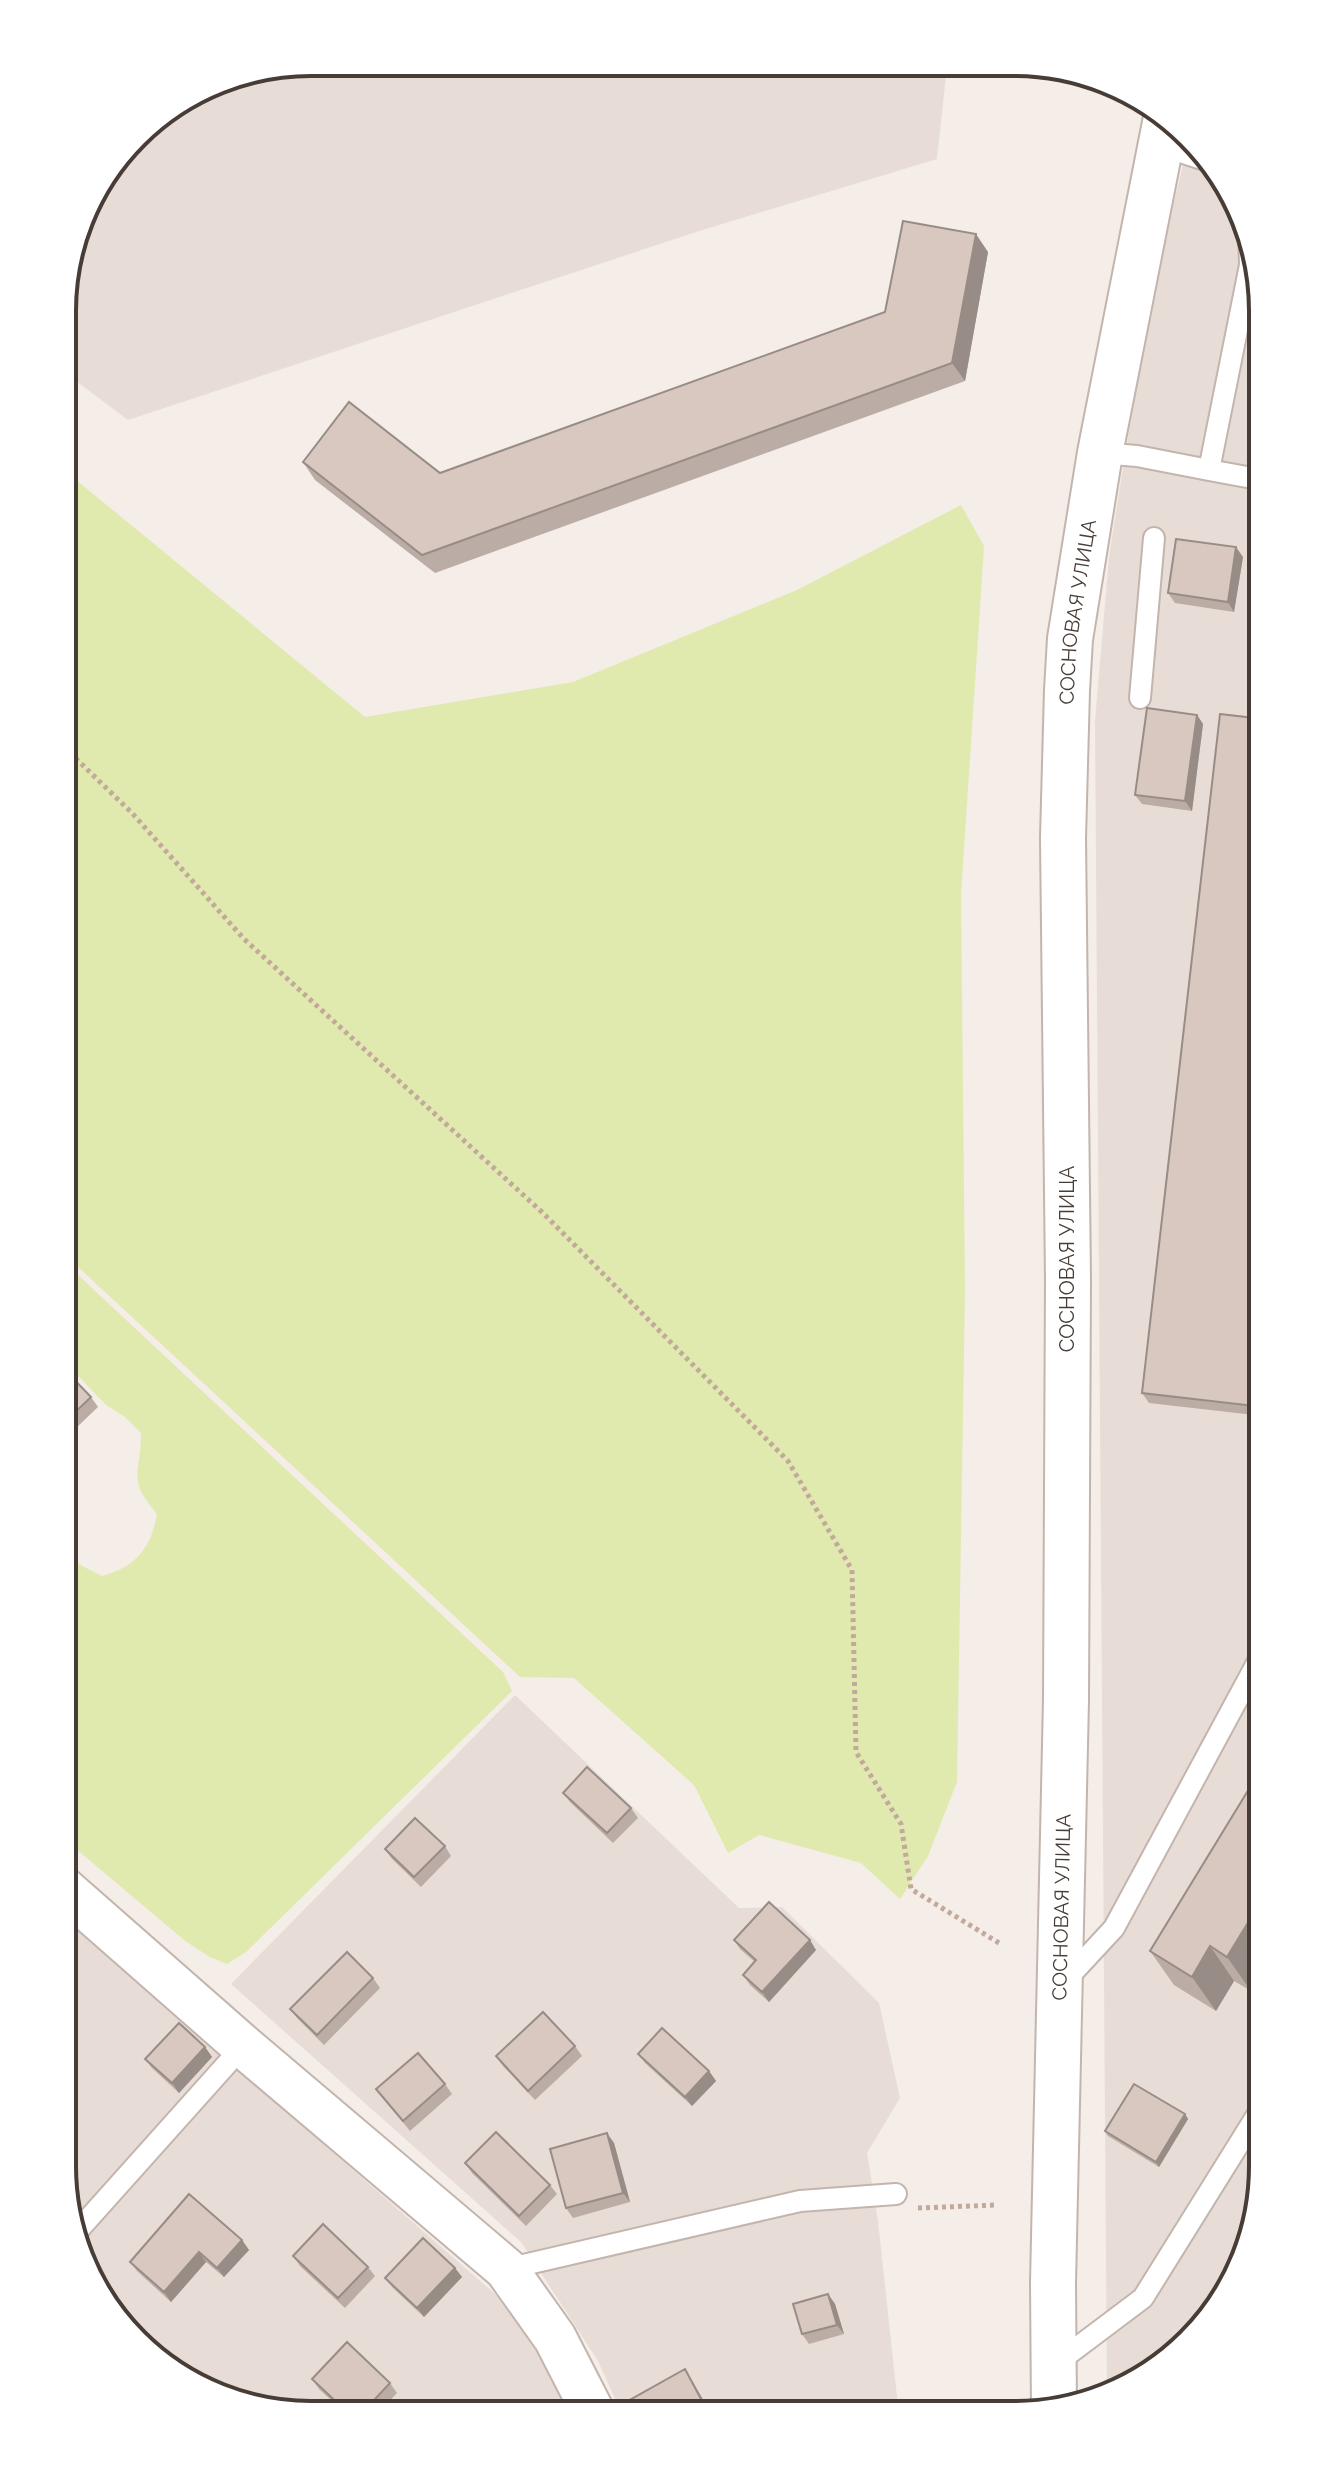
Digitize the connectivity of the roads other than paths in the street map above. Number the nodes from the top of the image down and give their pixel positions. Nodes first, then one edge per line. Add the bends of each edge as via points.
1 (1162, 131) edge
2 (1247, 280) edge
3 (1100, 453) junction
4 (1209, 470) junction
5 (1249, 477) edge
6 (1154, 538) dead end
7 (1140, 698) dead end
8 (1248, 1679) edge
9 (76, 1899) edge
10 (1060, 1986) junction
11 (243, 2046) junction
12 (1248, 2129) edge
13 (896, 2194) dead end
14 (84, 2224) edge
15 (506, 2269) junction
16 (1054, 2365) junction
17 (1054, 2397) edge
18 (587, 2401) edge

1 - 3 street, СОСНОВАЯ УЛИЦА
2 - 4 lane
3 - 4 lane
3 - 10 street, СОСНОВАЯ УЛИЦА via 1070,639 1066,734 1067,1684
4 - 5 lane
6 - 7 lane
8 - 10 lane via 1114,1928
9 - 11 street
10 - 16 street, СОСНОВАЯ УЛИЦА
11 - 14 lane
11 - 15 street
12 - 16 lane via 1143,2298
13 - 15 lane via 800,2201
15 - 18 street via 555,2338
16 - 17 street, СОСНОВАЯ УЛИЦА

